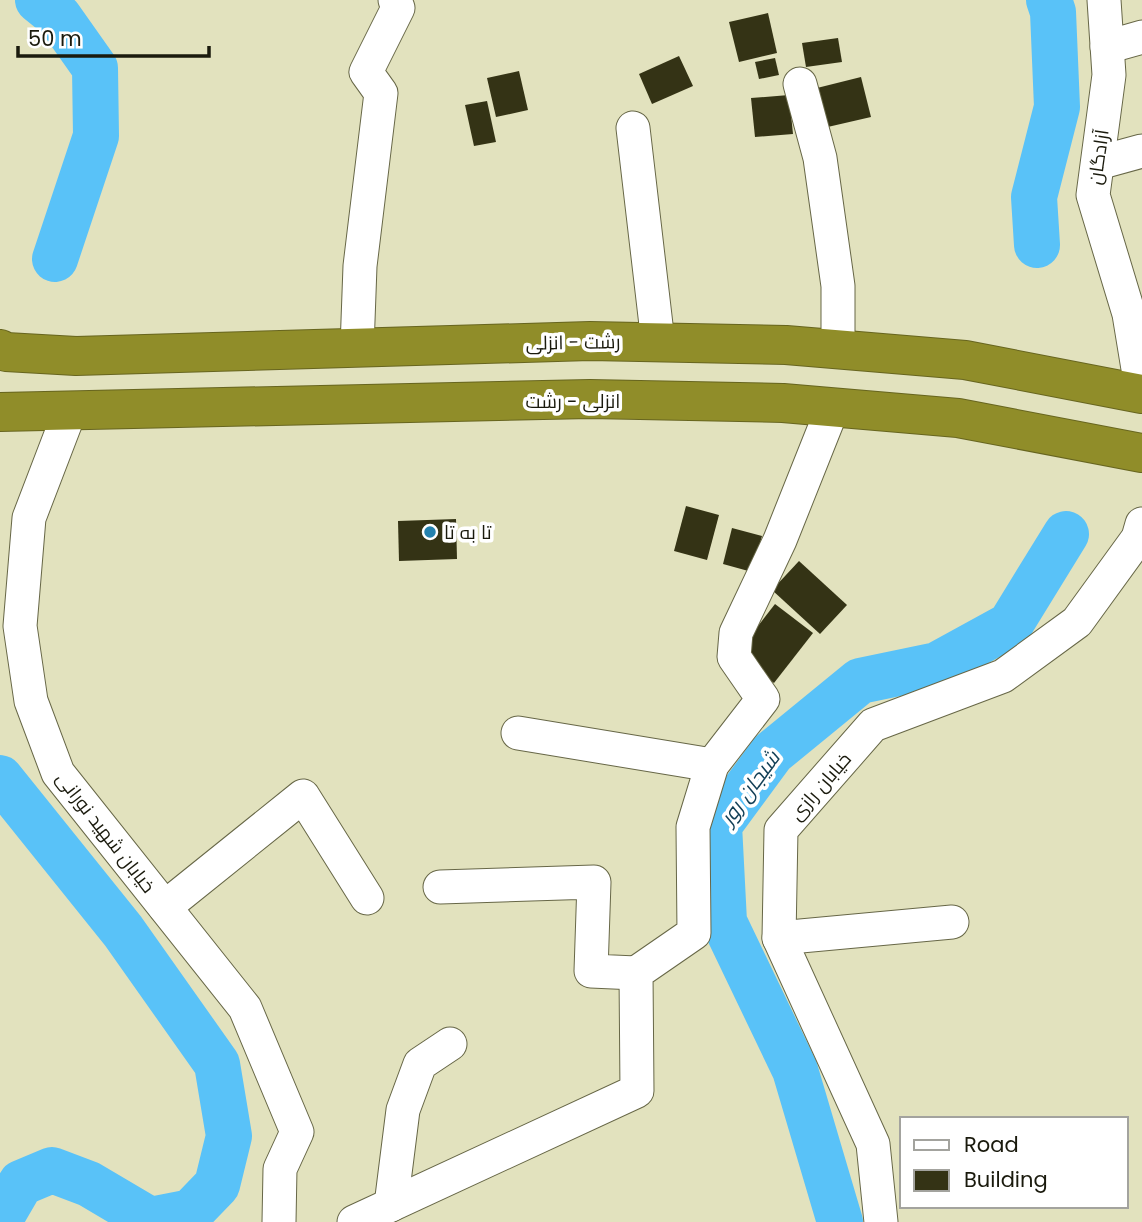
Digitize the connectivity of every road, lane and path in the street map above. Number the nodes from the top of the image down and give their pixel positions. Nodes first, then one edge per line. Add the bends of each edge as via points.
1 (395, 0) edge
2 (1104, 0) edge
3 (1142, 37) edge
4 (1107, 47) junction
5 (800, 84) dead end
6 (632, 128) dead end
7 (1142, 152) edge
8 (1098, 163) junction
9 (658, 342) junction
10 (357, 348) junction
11 (0, 349) edge
12 (838, 349) junction
13 (1142, 393) edge
14 (833, 407) junction
15 (70, 411) junction
16 (0, 412) edge
17 (1142, 453) edge
18 (1142, 524) edge
19 (518, 733) dead end
20 (712, 765) junction
21 (440, 887) dead end
22 (367, 898) dead end
23 (165, 906) junction
24 (952, 922) dead end
25 (779, 938) junction
26 (636, 973) junction
27 (450, 1044) dead end
28 (391, 1205) junction
29 (279, 1222) edge
30 (354, 1222) edge
31 (881, 1222) edge

1 - 10 street via 398,8 366,72 381,93 360,266
2 - 4 street, آزادگان
3 - 4 street
4 - 8 street, آزادگان via 1109,75
5 - 12 street via 820,158 838,286
6 - 9 street
7 - 8 street
8 - 13 street, آزادگان via 1093,195 1129,314
9 - 10 highway, رشت - انزلی
9 - 12 highway, رشت - انزلی
10 - 11 highway, رشت - انزلی via 76,356
12 - 13 highway, رشت - انزلی via 965,360
14 - 15 highway, انزلی - رشت via 590,399
14 - 17 highway, انزلی - رشت via 958,418
14 - 20 street via 780,540 736,633 734,657 764,699
15 - 16 highway, انزلی - رشت
15 - 23 street, خیابان شهید نورانی via 29,518 20,626 31,701 58,773
18 - 25 street, خیابان رازی via 1138,538 1077,622 1003,676 873,725 781,830
19 - 20 street
20 - 26 street via 693,827 694,933
21 - 26 street via 594,882 591,971
22 - 23 street via 303,796
23 - 29 street, خیابان شهید نورانی via 245,1008 297,1132 280,1169
24 - 25 street
25 - 31 street, خیابان رازی via 873,1144
26 - 28 street via 637,1091
27 - 28 street via 420,1064 403,1110
28 - 30 street

